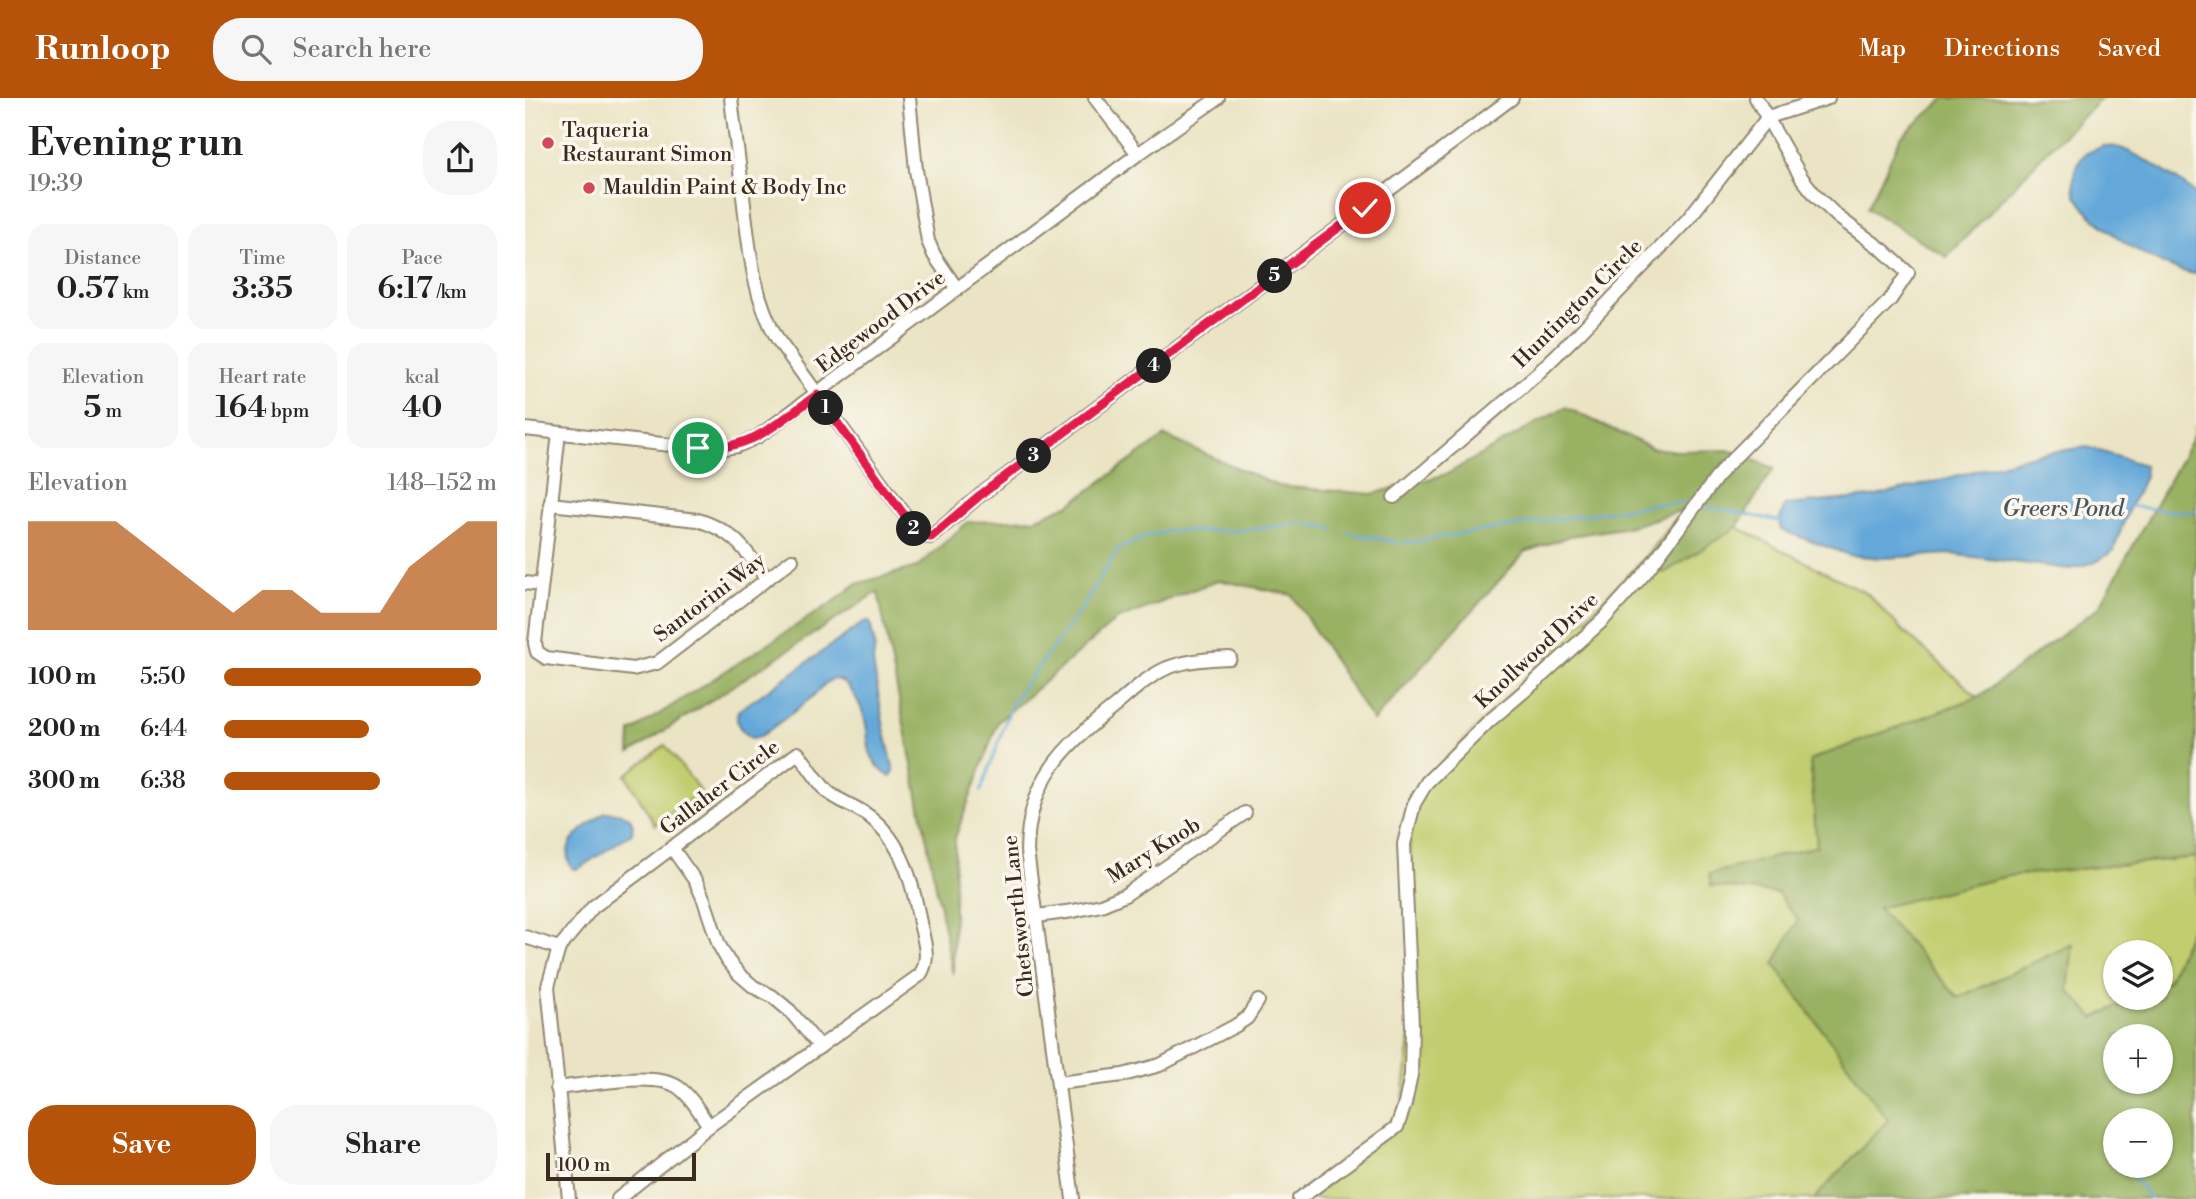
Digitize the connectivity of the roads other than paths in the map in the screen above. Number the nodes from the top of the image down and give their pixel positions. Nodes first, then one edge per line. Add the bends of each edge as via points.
1 (731, 98) edge
2 (909, 98) edge
3 (1095, 98) edge
4 (1218, 98) edge
5 (1511, 98) edge
6 (1756, 98) edge
7 (1828, 98) edge
8 (1768, 117) junction
9 (1138, 154) junction
10 (957, 289) junction
11 (817, 395) junction
12 (525, 429) edge
13 (559, 433) junction
14 (1394, 497) dead end
15 (550, 504) junction
16 (792, 560) dead end
17 (767, 579) junction
18 (525, 583) edge
19 (541, 585) junction
20 (1230, 658) dead end
21 (1245, 813) dead end
22 (672, 848) junction
23 (1037, 916) junction
24 (525, 937) edge
25 (559, 948) junction
26 (1258, 1001) dead end
27 (820, 1047) junction
28 (1058, 1083) junction
29 (557, 1088) junction
30 (709, 1126) junction
31 (569, 1199) edge
32 (618, 1199) edge
33 (1073, 1199) edge
34 (1299, 1199) edge

1 - 11 street via 756,291 778,340
2 - 10 street via 928,241
3 - 9 street
4 - 9 street, Edgewood Drive
5 - 11 street via 979,496 931,537 922,536 912,526
6 - 8 street, Knollwood Drive
7 - 8 street
8 - 14 street, Huntington Circle via 1688,219 1580,332
8 - 34 street, Knollwood Drive via 1816,197 1908,273 1890,300 1723,469 1646,572 1603,620 1488,722 1419,793 1409,818 1403,858 1412,1026 1405,1104 1397,1127
9 - 10 street, Edgewood Drive
10 - 11 street, Edgewood Drive
11 - 13 street, Edgewood Drive via 757,437 724,448
12 - 13 street, Edgewood Drive
13 - 15 street, Santorini Way
15 - 17 street via 714,525 742,546
15 - 19 street, Santorini Way
16 - 17 street, Santorini Way
17 - 19 street, Santorini Way via 657,663 633,668 546,658 537,652
18 - 19 street
20 - 23 street, Chetsworth Lane via 1199,659 1159,672 1082,733 1051,766 1036,795 1027,833
21 - 23 street, Mary Knob via 1125,895 1092,907
22 - 25 street, Gallaher Circle via 593,907
22 - 27 street via 696,882 728,961 754,987 790,1011
22 - 27 street, Gallaher Circle via 798,753 828,792 887,833 909,873 926,966 920,975
23 - 28 street, Chetsworth Lane
24 - 25 street
25 - 29 street, Gallaher Circle via 548,986
26 - 28 street via 1235,1026 1160,1065
27 - 30 street, Gallaher Circle
28 - 33 street, Chetsworth Lane
29 - 30 street via 612,1081 670,1082 688,1097
29 - 31 street, Gallaher Circle
30 - 32 street, Gallaher Circle

